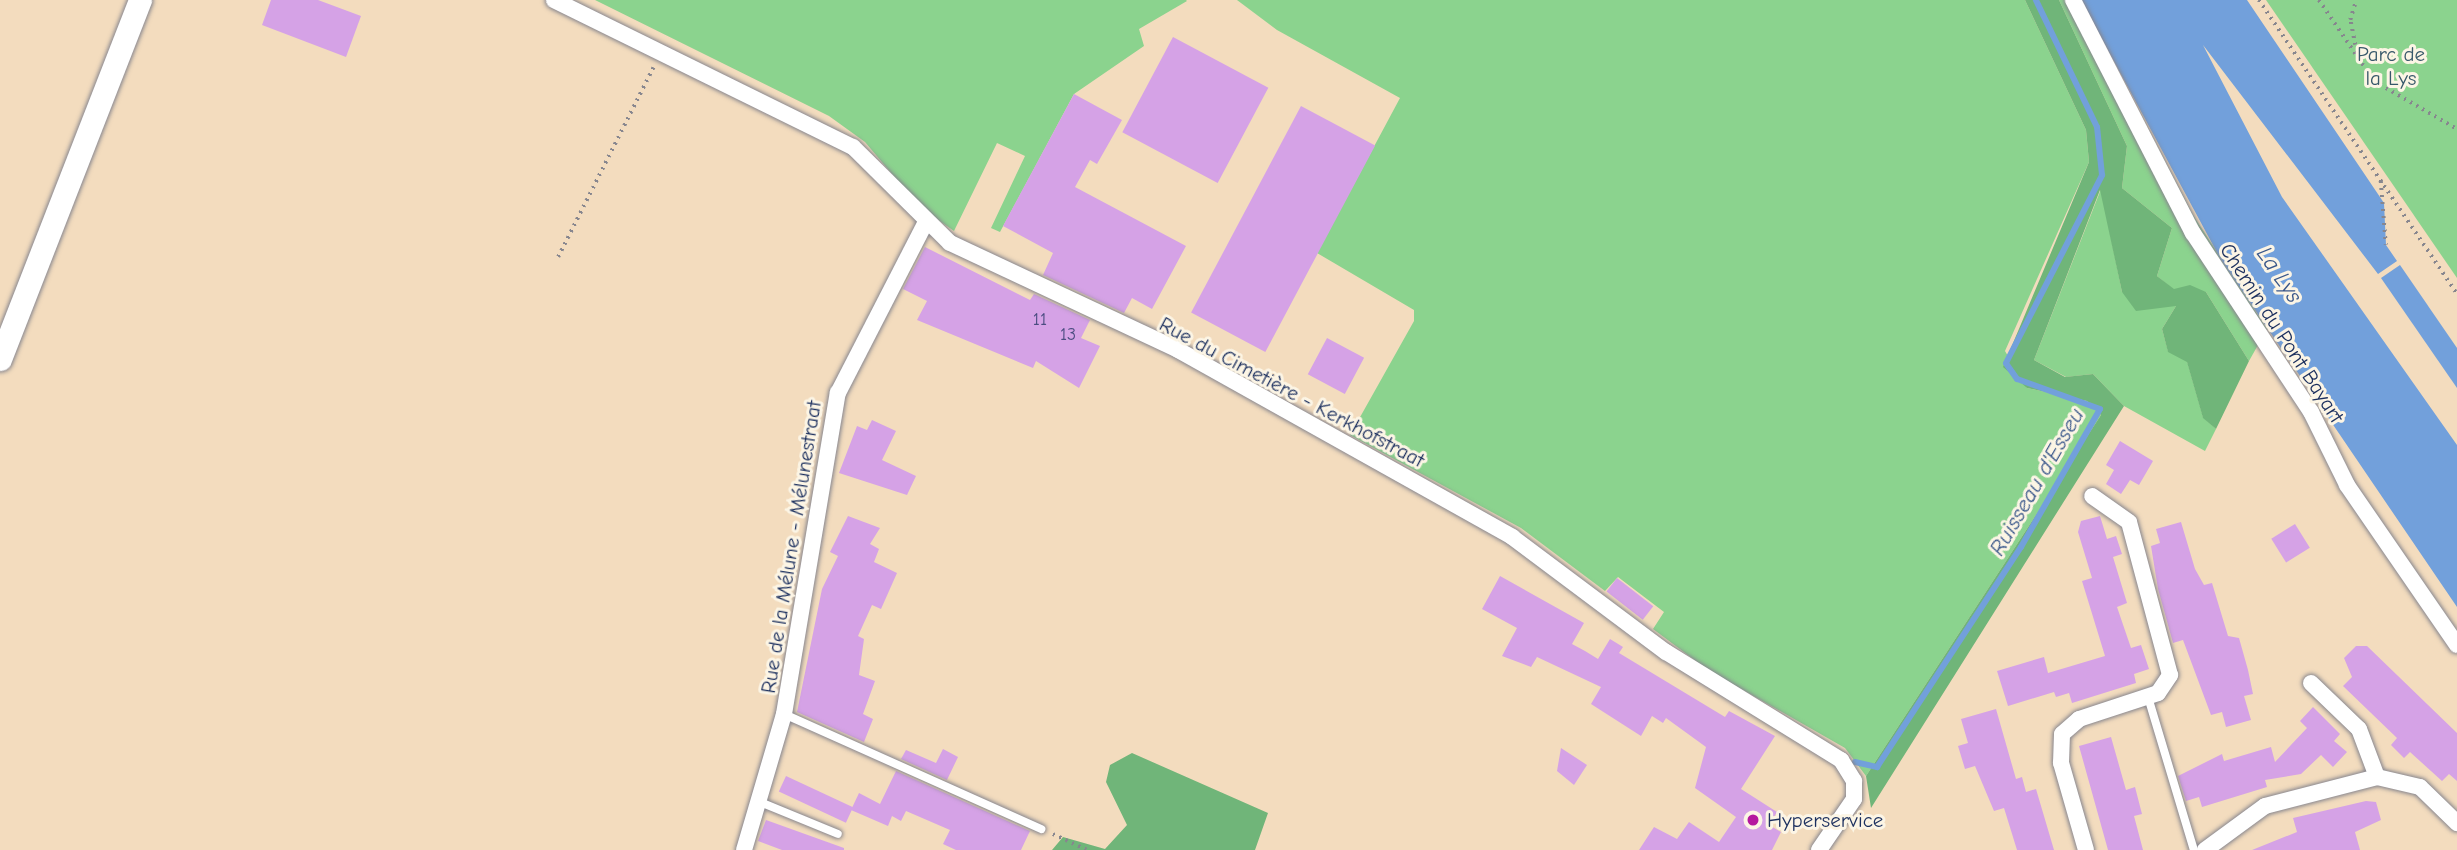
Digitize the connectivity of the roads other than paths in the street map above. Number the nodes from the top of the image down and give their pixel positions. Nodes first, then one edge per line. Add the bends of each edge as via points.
1 (140, 0) edge
2 (554, 0) edge
3 (2073, 0) edge
4 (925, 223) junction
5 (0, 359) edge
6 (2092, 496) dead end
7 (2457, 645) edge
8 (2311, 683) dead end
9 (2148, 697) junction
10 (784, 714) junction
11 (2377, 776) junction
12 (760, 802) junction
13 (2454, 820) edge
14 (1041, 829) road end
15 (838, 834) dead end
16 (744, 850) edge
17 (1819, 850) edge
18 (2086, 850) edge
19 (2194, 850) edge
20 (2205, 850) edge

1 - 5 street
2 - 4 street, Rue du Cimetière - Kerkhofstraat via 853,147
3 - 7 street, Chemin du Pont Bayart via 2125,110 2204,252 2311,412 2347,485
4 - 10 street, Rue de la Mélune - Mélunestraat via 838,393
4 - 17 street, Rue du Cimetière - Kerkhofstraat via 950,243 1178,350 1512,537 1666,652 1837,757 1854,781 1850,810
6 - 9 street via 2129,522 2170,675 2165,688
8 - 11 street via 2359,729
9 - 18 street via 2079,719 2062,734 2061,763
9 - 19 lane
10 - 12 street, Rue de la Mélune - Mélunestraat
10 - 14 lane
11 - 13 street via 2420,788
11 - 20 street via 2265,806
12 - 15 lane
12 - 16 street, Rue de la Mélune - Mélunestraat

